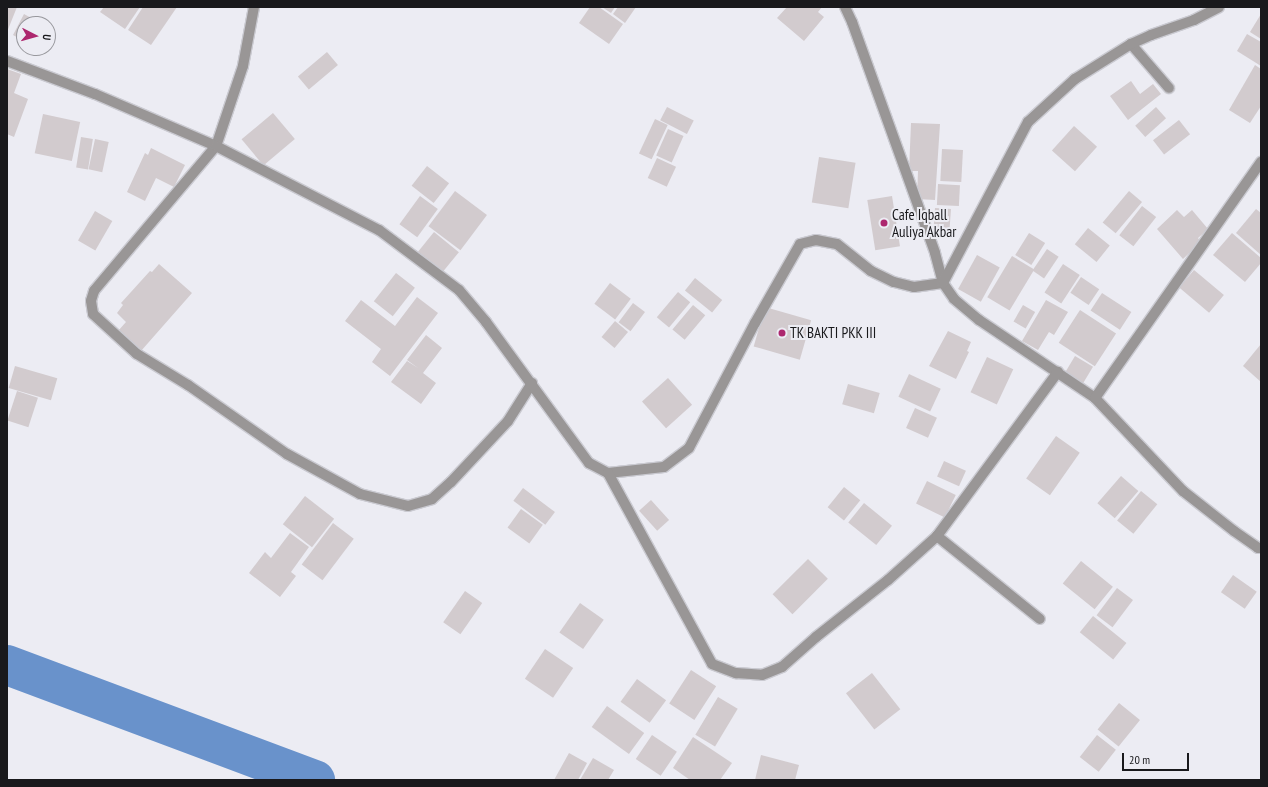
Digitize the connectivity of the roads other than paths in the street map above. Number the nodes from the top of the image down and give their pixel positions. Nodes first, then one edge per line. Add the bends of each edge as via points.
1 (254, 7) edge
2 (845, 7) edge
3 (1219, 7) edge
4 (1131, 44) junction
5 (7, 61) edge
6 (1169, 88) dead end
7 (216, 146) junction
8 (1261, 162) edge
9 (943, 283) junction
10 (1058, 372) junction
11 (532, 383) junction
12 (1095, 398) junction
13 (608, 473) junction
14 (937, 536) junction
15 (1261, 548) edge
16 (1040, 619) dead end

1 - 7 street via 243,66
2 - 9 street via 935,253
3 - 4 street via 1194,20
4 - 6 street
4 - 9 street via 1075,79 1028,122
5 - 7 street via 95,94
7 - 11 street via 379,230 459,290
7 - 11 street via 94,290 90,301 93,314 137,354 188,385 287,454 360,494 408,506 432,499 452,482 508,421
8 - 12 street
9 - 10 street via 954,299 980,320
9 - 13 street via 914,287 894,282 871,270 837,244 816,240 800,244 689,448 664,467
10 - 12 street
10 - 14 street
11 - 13 street via 590,462
12 - 15 street via 1183,491 1234,531
13 - 14 street via 712,664 736,673 762,675 782,667
14 - 16 street

